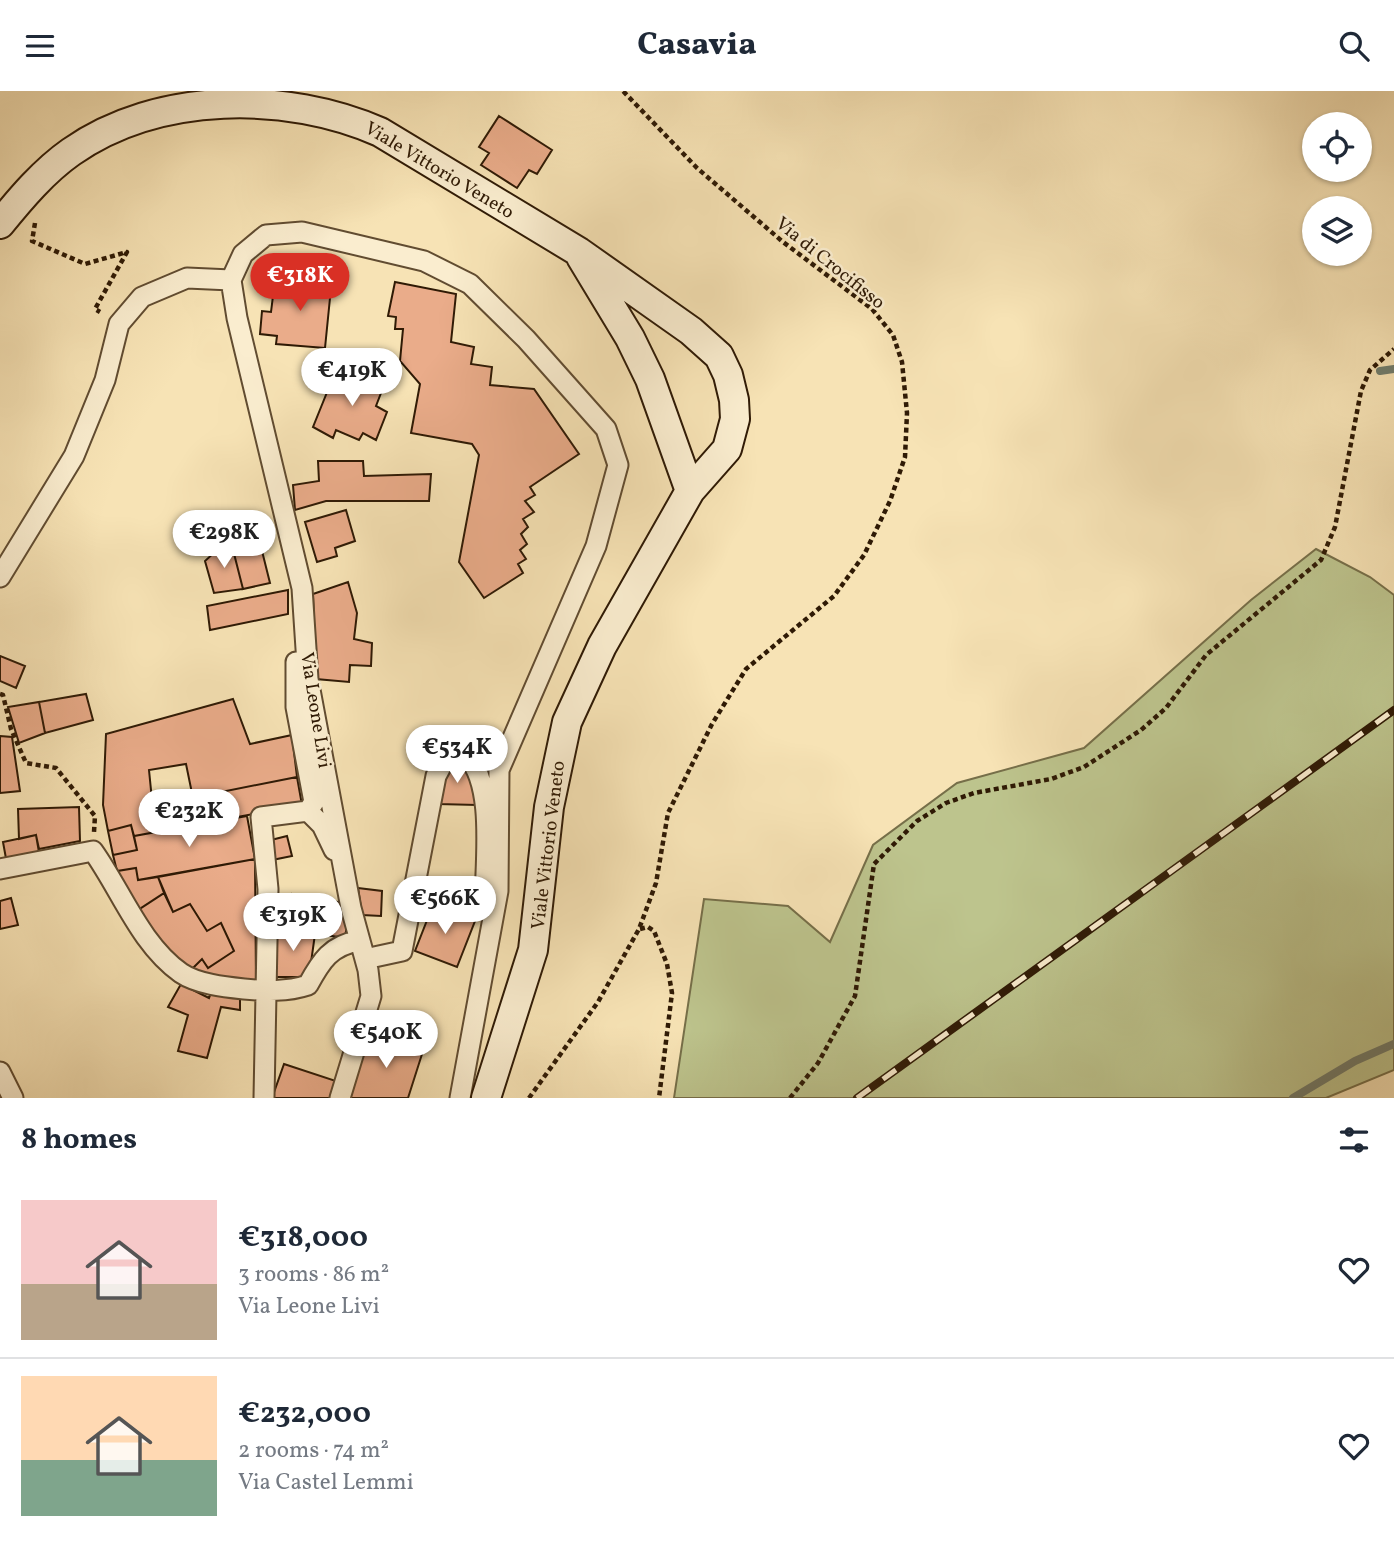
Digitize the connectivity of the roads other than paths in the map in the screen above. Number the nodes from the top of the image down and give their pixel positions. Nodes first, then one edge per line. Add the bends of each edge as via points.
1 (229, 95) edge
2 (0, 224) edge
3 (579, 252) junction
4 (231, 280) junction
5 (690, 491) junction
6 (0, 577) edge
7 (304, 619) junction
8 (308, 811) junction
9 (0, 869) edge
10 (348, 881) junction
11 (362, 950) junction
12 (486, 955) junction
13 (266, 991) junction
14 (0, 1073) edge
15 (13, 1098) edge
16 (264, 1098) edge
17 (340, 1098) edge
18 (460, 1098) edge
19 (486, 1098) edge

1 - 2 street, Viale Vittorio Veneto via 141,117 93,138 43,175
1 - 3 street, Viale Vittorio Veneto via 284,100 362,122
3 - 5 street, Viale Vittorio Veneto via 650,379
3 - 5 street, Viale Vittorio Veneto via 691,331 724,365 734,400 732,437
4 - 6 street via 187,278 142,297 119,324 105,380 74,456
4 - 7 street, Via Leone Livi via 302,588
4 - 12 street via 243,254 266,235 302,232 424,261 470,284 606,429 618,465 596,546 499,770 498,891
5 - 19 street, Viale Vittorio Veneto via 602,646 567,722 549,807 534,950
7 - 8 street via 296,661 296,707 314,802
7 - 10 street, Via Leone Livi via 308,679
8 - 10 street via 322,825
8 - 13 street via 261,817 268,888
9 - 13 street via 93,851 161,955 183,974 223,987
10 - 11 street, Via Leone Livi
11 - 12 street via 402,951 436,776 443,761 467,755 477,765 484,785
11 - 13 street via 334,948 308,985
11 - 17 street, Via Leone Livi via 371,996
12 - 18 street
13 - 16 street
14 - 15 street

